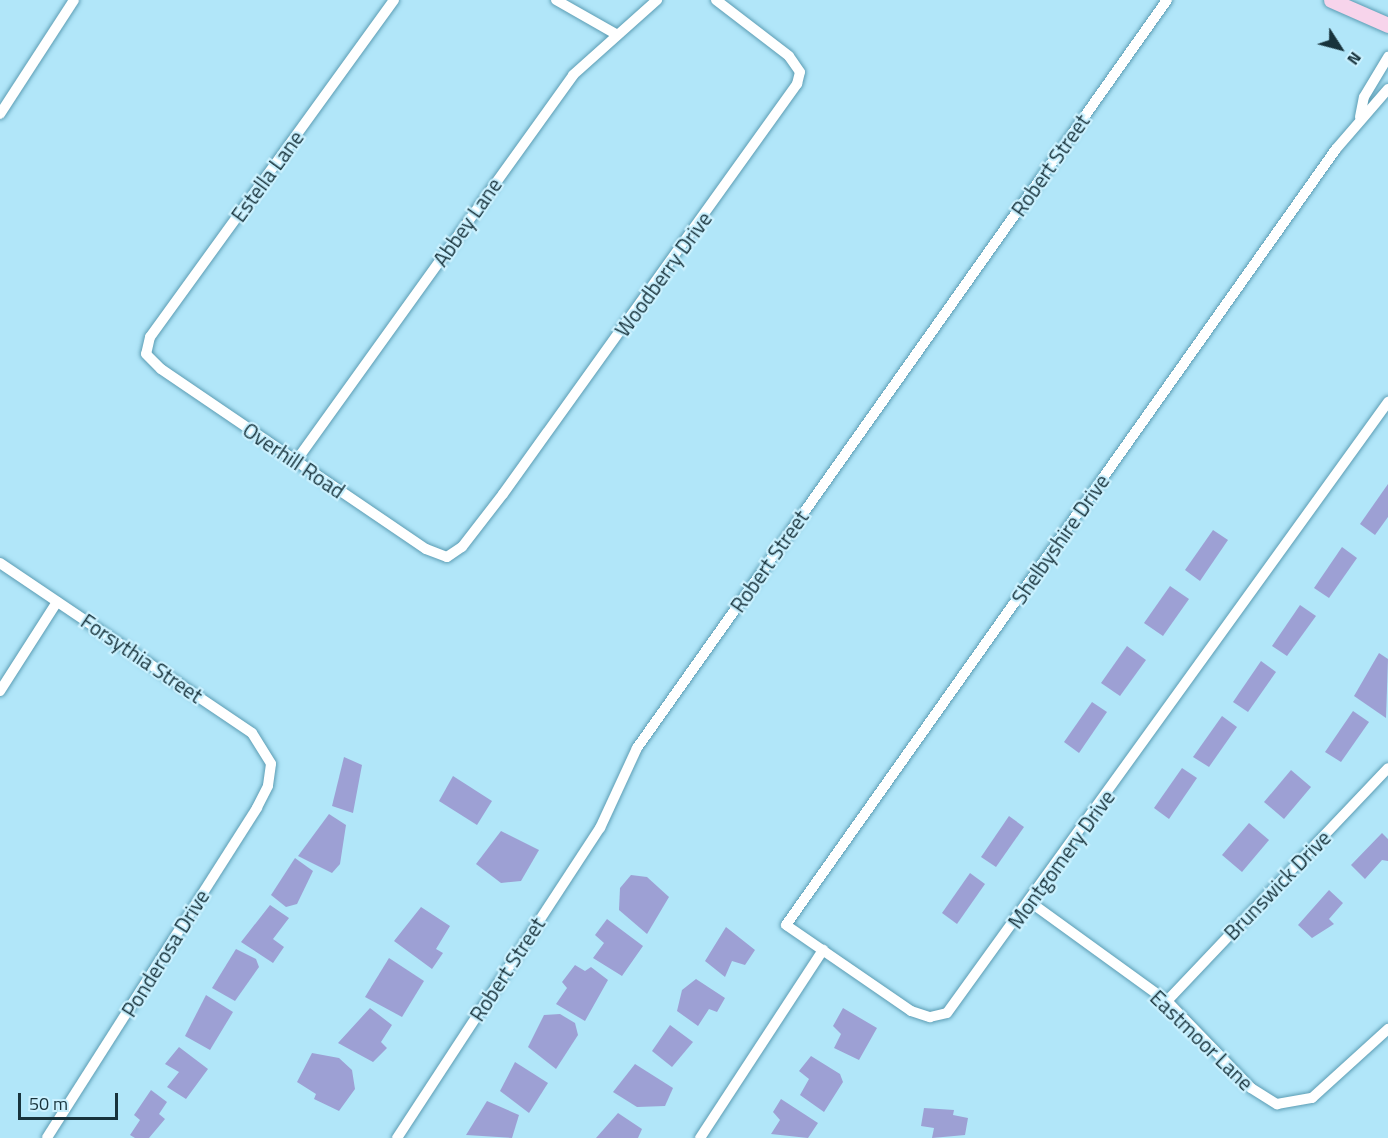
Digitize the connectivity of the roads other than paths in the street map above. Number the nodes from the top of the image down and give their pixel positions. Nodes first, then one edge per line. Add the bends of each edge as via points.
1 (74, 0) edge
2 (394, 0) edge
3 (556, 0) edge
4 (657, 0) edge
5 (716, 0) edge
6 (1167, 0) edge
7 (1331, 0) edge
8 (1388, 25) edge
9 (614, 33) junction
10 (1388, 57) edge
11 (1388, 90) edge
12 (0, 114) edge
13 (1360, 117) junction
14 (146, 354) joint
15 (1388, 402) edge
16 (296, 461) junction
17 (447, 557) joint
18 (0, 563) edge
19 (57, 602) junction
20 (0, 691) edge
21 (271, 764) joint
22 (1388, 768) edge
23 (1030, 902) junction
24 (823, 950) junction
25 (1167, 1001) junction
26 (1388, 1029) edge
27 (47, 1138) edge
28 (397, 1138) edge
29 (700, 1138) edge

1 - 12 street
2 - 14 street, Estella Lane via 150,337
3 - 9 street
4 - 9 street, Abbey Lane
5 - 17 street, Woodberry Drive via 789,56 800,72 797,84 503,494 462,547
6 - 28 street, Robert Street via 637,748 600,828
7 - 8 street
9 - 16 street, Abbey Lane via 548,106
10 - 13 street, Shelbyshire Drive via 1364,97
11 - 13 street, Shelbyshire Drive
13 - 24 street, Shelbyshire Drive via 786,925
14 - 16 street, Overhill Road
15 - 23 street, Montgomery Drive
16 - 17 street, Overhill Road via 426,549
18 - 19 street, Forsythia Street
19 - 20 street
19 - 21 street, Forsythia Street via 252,733
21 - 27 street, Ponderosa Drive via 268,786 257,808
22 - 25 street, Brunswick Drive
23 - 24 street, Montgomery Drive via 957,1005 937,1017 911,1011
23 - 25 street, Eastmoor Lane
24 - 29 street
25 - 26 street, Eastmoor Lane via 1264,1099 1290,1106 1327,1086

